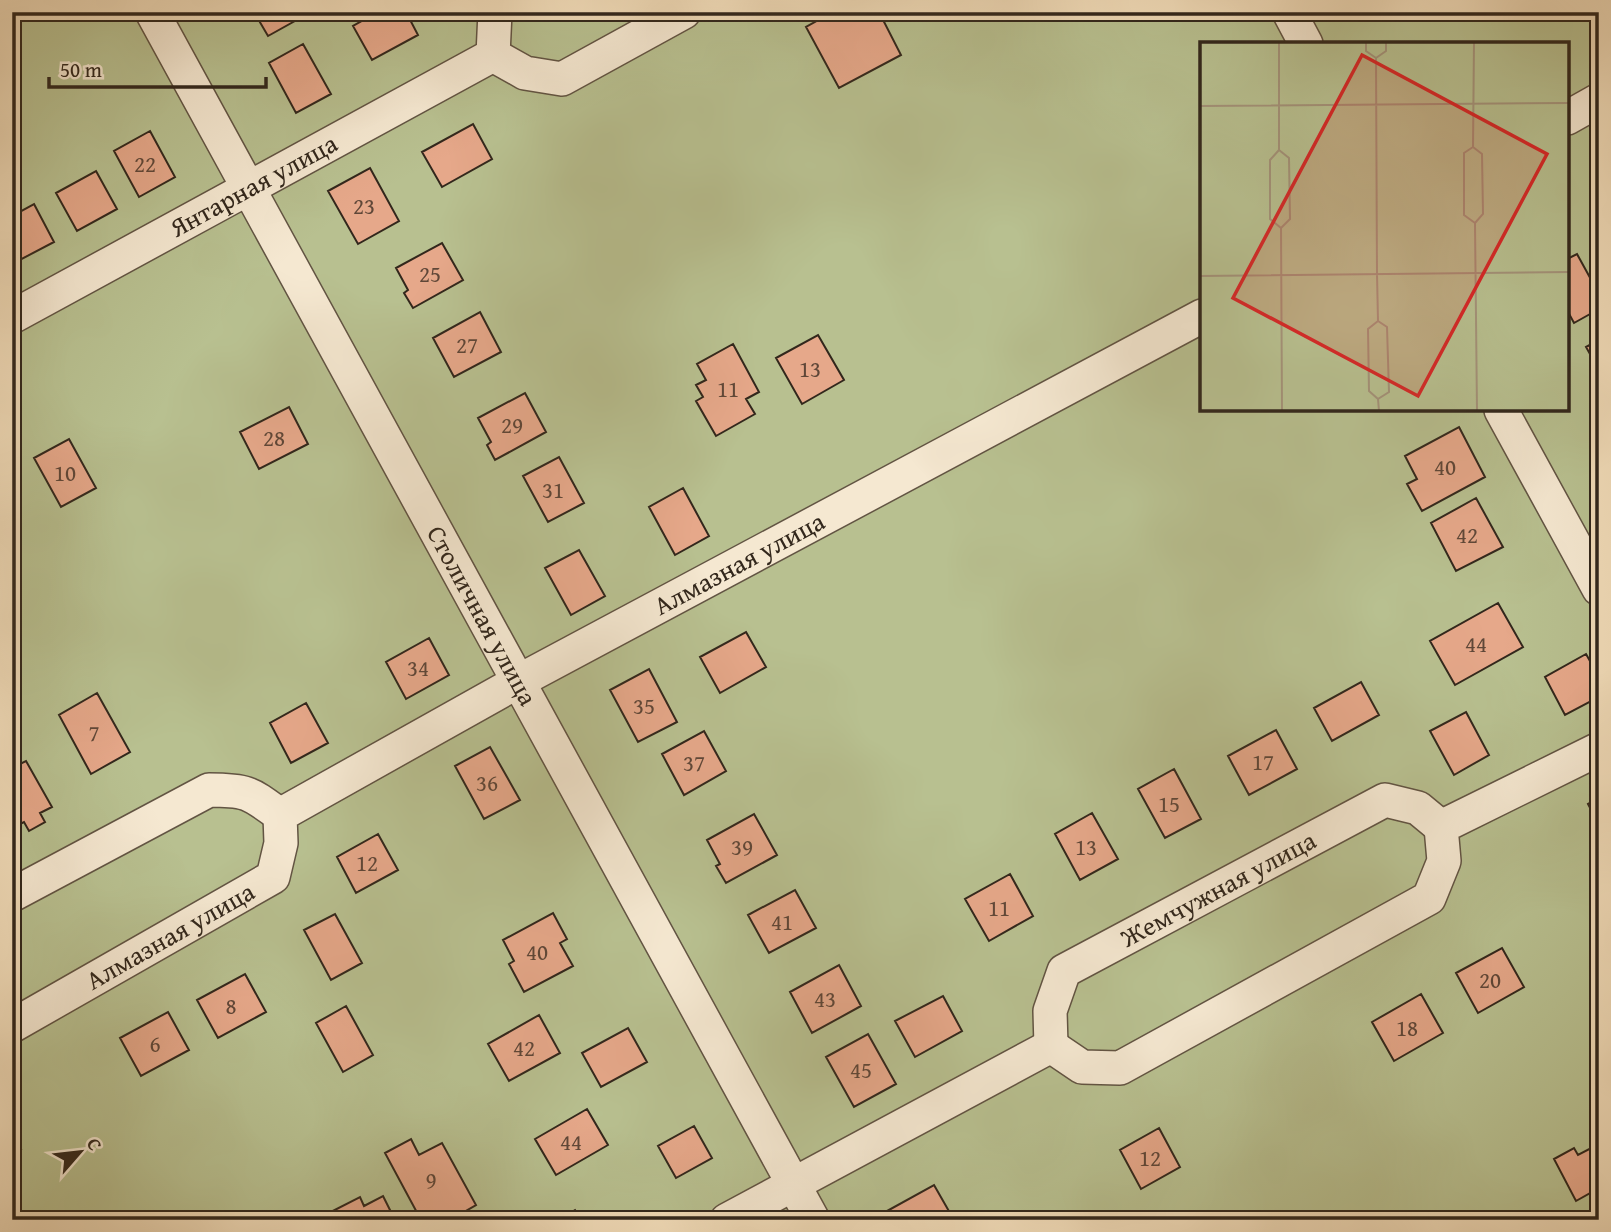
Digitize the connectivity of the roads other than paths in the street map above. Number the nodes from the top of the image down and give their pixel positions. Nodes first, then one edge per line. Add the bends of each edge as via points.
1 (152, 12) edge
2 (495, 12) edge
3 (684, 12) edge
4 (1289, 12) edge
5 (1305, 42) edge
6 (493, 55) junction
7 (1599, 100) edge
8 (1569, 117) edge
9 (248, 190) junction
10 (12, 317) edge
11 (1200, 317) edge
12 (1502, 411) edge
13 (1599, 589) edge
14 (519, 681) junction
15 (1599, 749) edge
16 (281, 815) junction
17 (1440, 827) junction
18 (12, 895) edge
19 (12, 1026) edge
20 (1051, 1046) junction
21 (793, 1183) junction
22 (727, 1220) edge
23 (813, 1220) edge

1 - 9 street, Столичная улица
2 - 6 street
3 - 6 street via 562,79 525,73
4 - 5 street
6 - 9 street, Янтарная улица
7 - 8 street
9 - 10 street, Янтарная улица
9 - 14 street, Столичная улица
11 - 14 street, Алмазная улица
12 - 13 street
14 - 16 street, Алмазная улица
14 - 21 street, Столичная улица
15 - 17 street
16 - 18 street via 250,793 209,790
16 - 19 street, Алмазная улица via 281,843 273,877
17 - 20 street via 1444,861 1429,898 1120,1068 1082,1067
17 - 20 street, Жемчужная улица via 1418,808 1385,800 1064,971 1050,1011
20 - 21 street
21 - 22 street
21 - 23 street, Столичная улица

